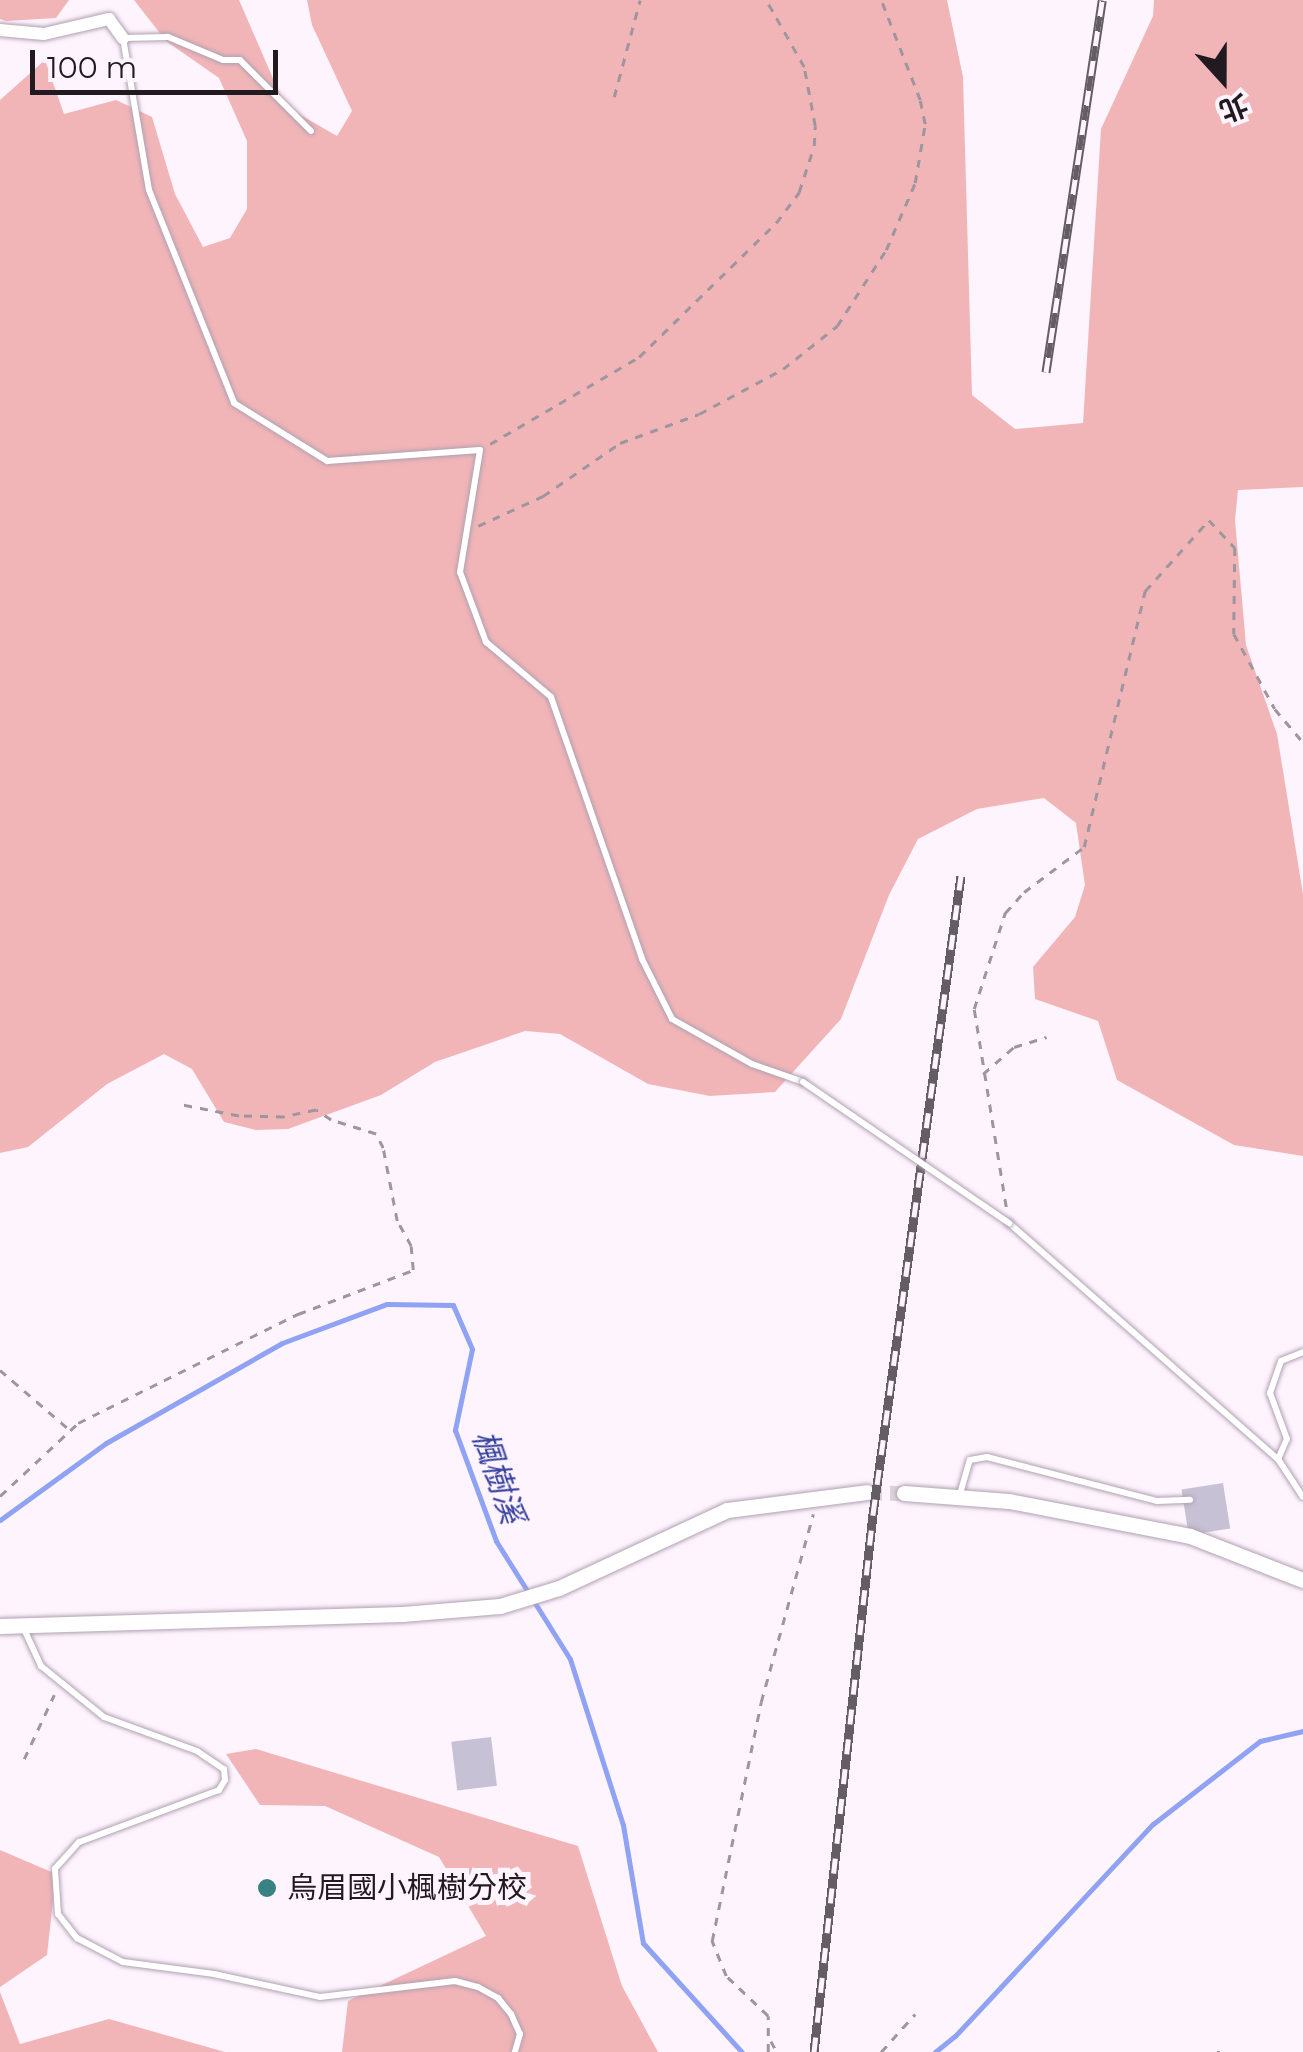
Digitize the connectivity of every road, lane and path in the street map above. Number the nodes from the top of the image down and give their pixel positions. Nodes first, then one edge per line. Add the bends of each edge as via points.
1 (640, 0) edge
2 (766, 0) edge
3 (880, 0) edge
4 (0, 30) edge
5 (123, 38) junction
6 (614, 97) dead end
7 (312, 130) dead end
8 (480, 450) junction
9 (467, 531) junction
10 (1303, 742) edge
11 (1046, 1037) dead end
12 (982, 1074) junction
13 (177, 1104) dead end
14 (1009, 1223) junction
15 (1303, 1352) edge
16 (0, 1370) edge
17 (70, 1431) junction
18 (1278, 1459) junction
19 (867, 1492) tunnel mouth
20 (904, 1493) tunnel mouth
21 (960, 1494) junction
22 (0, 1496) edge
23 (1303, 1497) edge
24 (818, 1498) junction
25 (1190, 1500) dead end
26 (1303, 1580) edge
27 (22, 1623) junction
28 (0, 1626) edge
29 (59, 1685) junction
30 (24, 1759) dead end
31 (915, 2014) dead end
32 (770, 2039) junction
33 (516, 2052) edge
34 (768, 2052) edge
35 (777, 2052) edge
36 (881, 2052) edge

1 - 6 path
2 - 8 path via 804,67 815,126 799,192 640,357
3 - 9 path via 925,124 915,184 886,250 837,326 783,369 699,414 620,443 542,496
4 - 5 street via 44,34 110,19
5 - 7 lane via 168,37 223,60 240,60
5 - 8 lane via 149,190 234,403 327,461
8 - 9 lane
9 - 14 lane, bridge via 460,572 486,642 550,696 642,959 672,1019 752,1064 803,1082
10 - 12 path via 1275,710 1234,634 1235,548 1209,520 1145,591 1084,847 1004,913 974,1010
11 - 12 path via 1014,1047
12 - 14 path
13 - 17 path via 239,1116 316,1110 376,1134 413,1270 298,1314
14 - 18 lane
15 - 18 lane via 1281,1361 1270,1393 1287,1440
16 - 17 path
17 - 22 path
18 - 23 lane
19 - 24 street
20 - 21 street
21 - 25 lane via 970,1460 988,1457 1157,1500
21 - 26 street via 1190,1536
24 - 27 street via 727,1510 559,1588 500,1606
24 - 32 path via 761,1702 712,1941 726,1976 768,2016
27 - 28 street
27 - 29 lane via 41,1666
29 - 30 path
29 - 33 lane via 104,1717 198,1752 224,1769 225,1780 218,1790 79,1842 55,1868 58,1914 77,1938 123,1962 320,1997 455,1981 498,1998 520,2034
31 - 36 path
32 - 34 path
32 - 35 path

